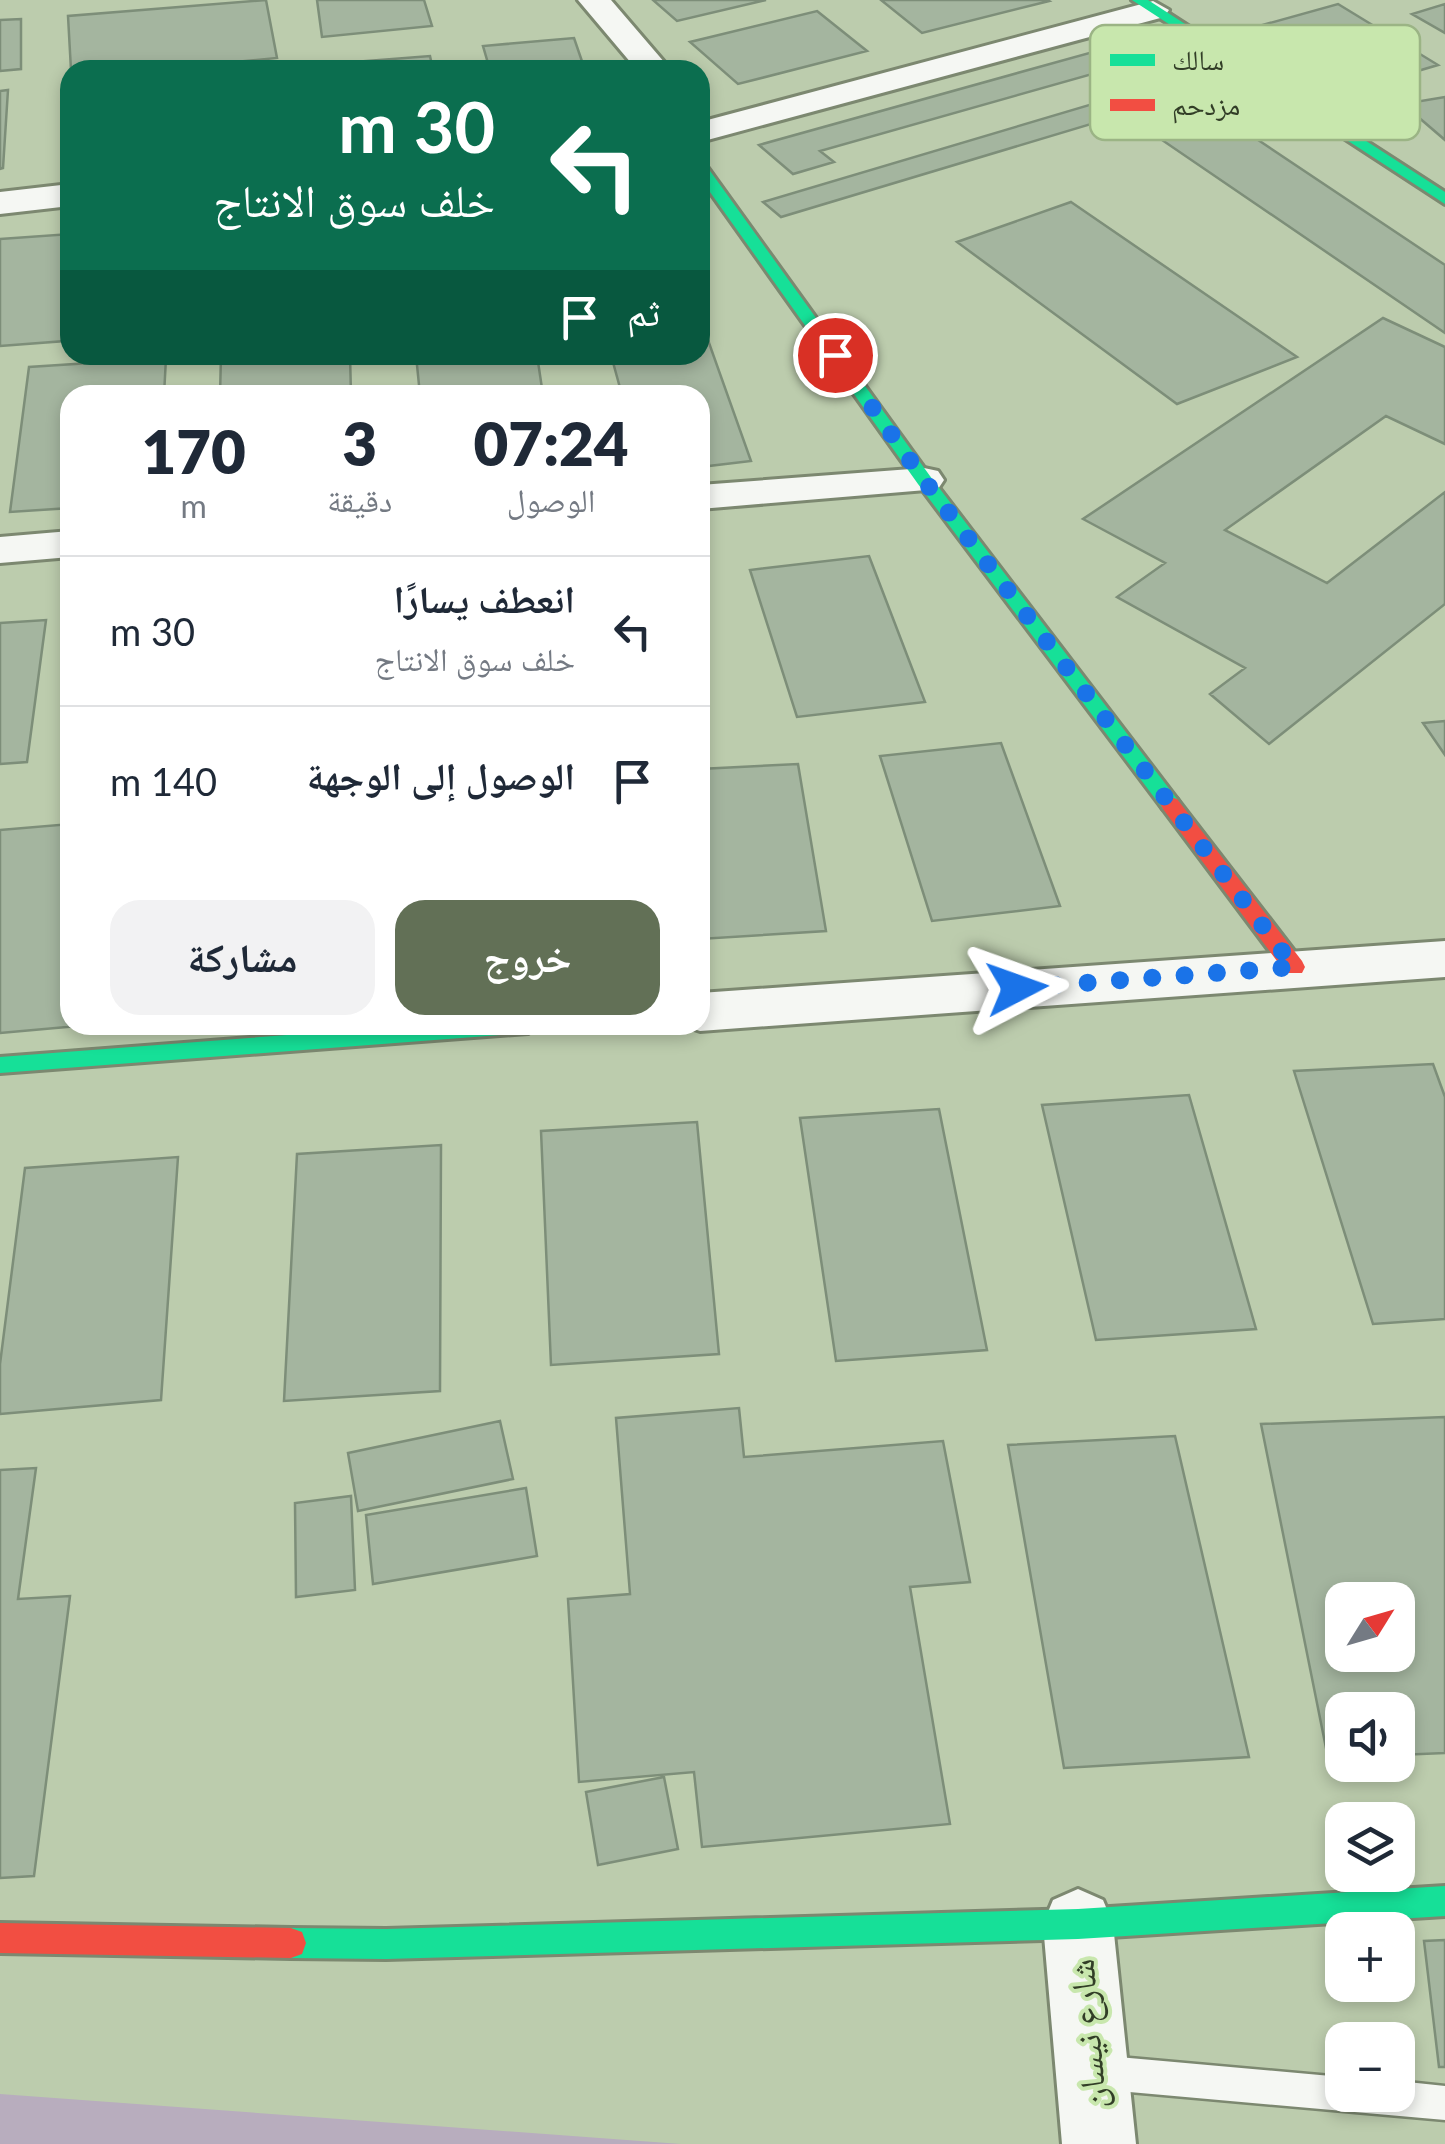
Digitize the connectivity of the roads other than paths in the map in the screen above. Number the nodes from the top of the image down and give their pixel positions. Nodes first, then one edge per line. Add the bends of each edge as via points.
1 (594, 0) edge
2 (1146, 5) edge
3 (1177, 25) edge
4 (646, 60) edge
5 (710, 126) edge
6 (1354, 140) edge
7 (710, 181) edge
8 (60, 196) edge
9 (1445, 199) edge
10 (0, 202) edge
11 (924, 480) junction
12 (710, 496) edge
13 (60, 545) edge
14 (0, 550) edge
15 (1445, 958) edge
16 (1294, 967) junction
17 (710, 1011) edge
18 (396, 1035) edge
19 (0, 1065) edge
20 (1445, 1901) edge
21 (1078, 1924) junction
22 (0, 1938) edge
23 (1091, 2071) junction
24 (1325, 2092) edge
25 (1415, 2100) edge
26 (1445, 2103) edge
27 (1099, 2144) edge

1 - 4 street
2 - 3 street
2 - 5 street
6 - 9 street
7 - 11 street
8 - 10 street
11 - 12 street
11 - 16 street
13 - 14 street
15 - 16 street
16 - 17 street
18 - 19 street
20 - 21 street
21 - 22 street via 386,1944
21 - 23 street, شارع نيسان
23 - 24 lane
23 - 27 street, شارع نيسان
25 - 26 lane

